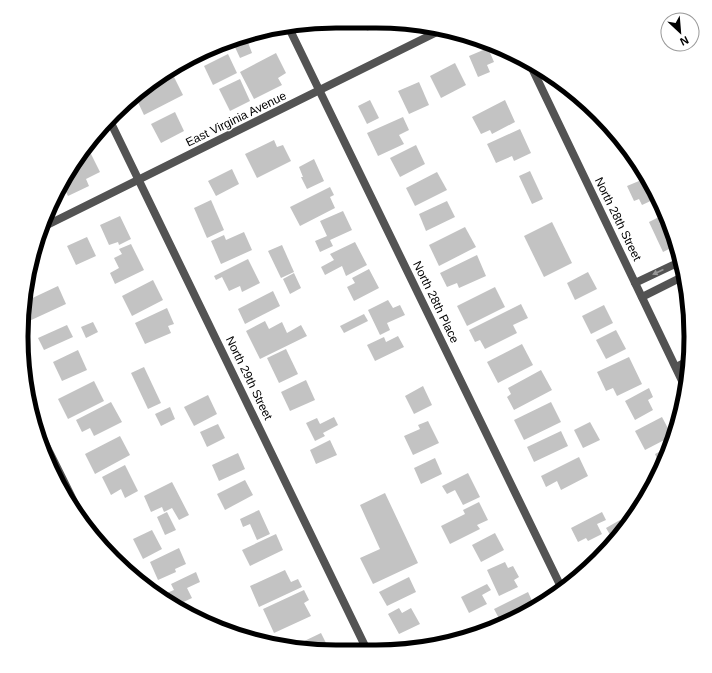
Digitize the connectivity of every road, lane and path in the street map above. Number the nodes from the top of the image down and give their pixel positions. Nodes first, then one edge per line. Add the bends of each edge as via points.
1 (291, 32) edge
2 (434, 34) edge
3 (533, 71) edge
4 (320, 91) junction
5 (112, 125) edge
6 (139, 179) junction
7 (49, 224) edge
8 (675, 265) edge
9 (678, 279) edge
10 (635, 282) junction
11 (642, 296) junction
12 (682, 364) edge
13 (676, 367) junction
14 (681, 378) edge
15 (559, 584) edge
16 (365, 645) edge

1 - 4 street, North 28th Place
2 - 4 street, East Virginia Avenue
3 - 10 street, North 28th Street
4 - 6 street, East Virginia Avenue
4 - 15 street, North 28th Place
5 - 6 street, North 29th Street
6 - 7 street, East Virginia Avenue
6 - 16 street, North 29th Street
8 -> 10 street
9 - 11 street
10 - 11 street, North 28th Street
11 - 13 street, North 28th Street
12 - 13 street
13 - 14 street, North 28th Street

